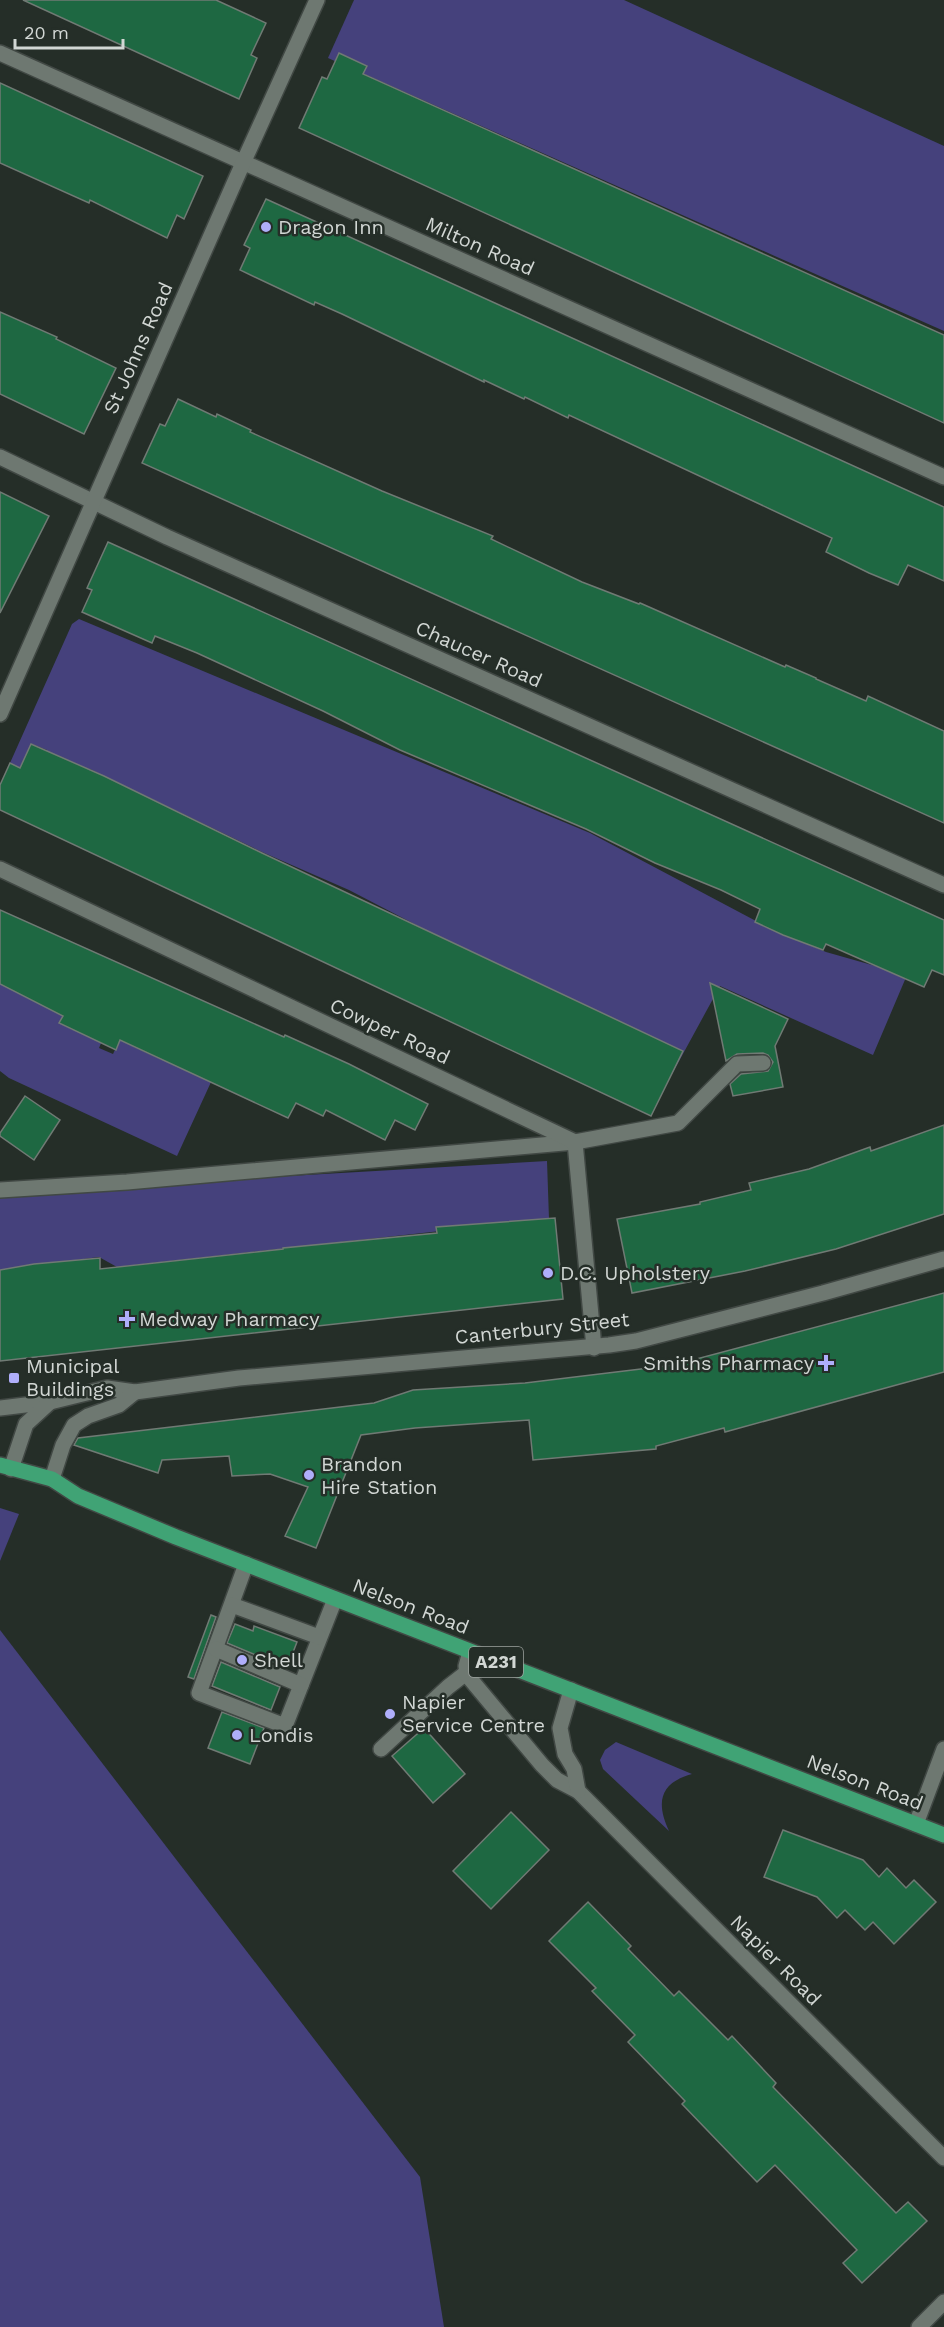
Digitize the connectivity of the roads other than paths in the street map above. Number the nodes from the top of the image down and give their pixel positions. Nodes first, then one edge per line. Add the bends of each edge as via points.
1 (317, 0) edge
2 (0, 53) edge
3 (243, 163) junction
4 (0, 457) edge
5 (944, 477) edge
6 (92, 502) junction
7 (0, 714) edge
8 (0, 869) edge
9 (944, 885) edge
10 (764, 1063) dead end
11 (575, 1142) junction
12 (0, 1190) edge
13 (944, 1259) edge
14 (594, 1348) junction
15 (135, 1392) junction
16 (50, 1402) junction
17 (0, 1408) edge
18 (5, 1467) edge
19 (52, 1479) junction
20 (246, 1564) junction
21 (335, 1599) junction
22 (232, 1605) junction
23 (319, 1637) junction
24 (216, 1649) junction
25 (470, 1652) junction
26 (466, 1673) junction
27 (301, 1685) junction
28 (571, 1690) junction
29 (381, 1749) dead end
30 (944, 1749) edge
31 (578, 1791) junction
32 (916, 1824) junction
33 (944, 1835) edge
34 (944, 2158) edge
35 (944, 2301) edge
36 (919, 2327) edge

1 - 3 street, St Johns Road
2 - 3 street, Milton Road
3 - 5 street, Milton Road
3 - 6 street, St Johns Road
4 - 6 street, Chaucer Road
6 - 7 street, St Johns Road
6 - 9 street, Chaucer Road
8 - 11 street, Cowper Road
10 - 11 street via 737,1064 678,1123
11 - 12 street
11 - 14 street
13 - 14 street, Canterbury Street via 692,1327
14 - 15 street, Canterbury Street via 405,1362
15 - 16 street, Canterbury Street via 107,1388
15 - 19 street, Canterbury Street via 118,1405 75,1425 63,1445
16 - 17 street, Canterbury Street
16 - 18 street, Canterbury Street via 26,1424
18 - 19 main road, Nelson Road / A231
19 - 20 main road, Nelson Road / A231 via 78,1496
20 - 21 main road, Nelson Road / A231
20 - 22 street
21 - 23 street
21 - 25 main road, Nelson Road / A231
22 - 23 street
22 - 24 street
23 - 27 street
24 - 27 street
24 - 27 street via 199,1692 285,1726
25 - 26 street
25 - 28 main road, Nelson Road / A231
26 - 29 street
26 - 31 street, Napier Road via 542,1765 557,1780
28 - 31 street via 560,1728
28 - 32 main road, Nelson Road / A231
30 - 32 street
31 - 34 street, Napier Road
32 - 33 main road, Nelson Road / A231
35 - 36 street

